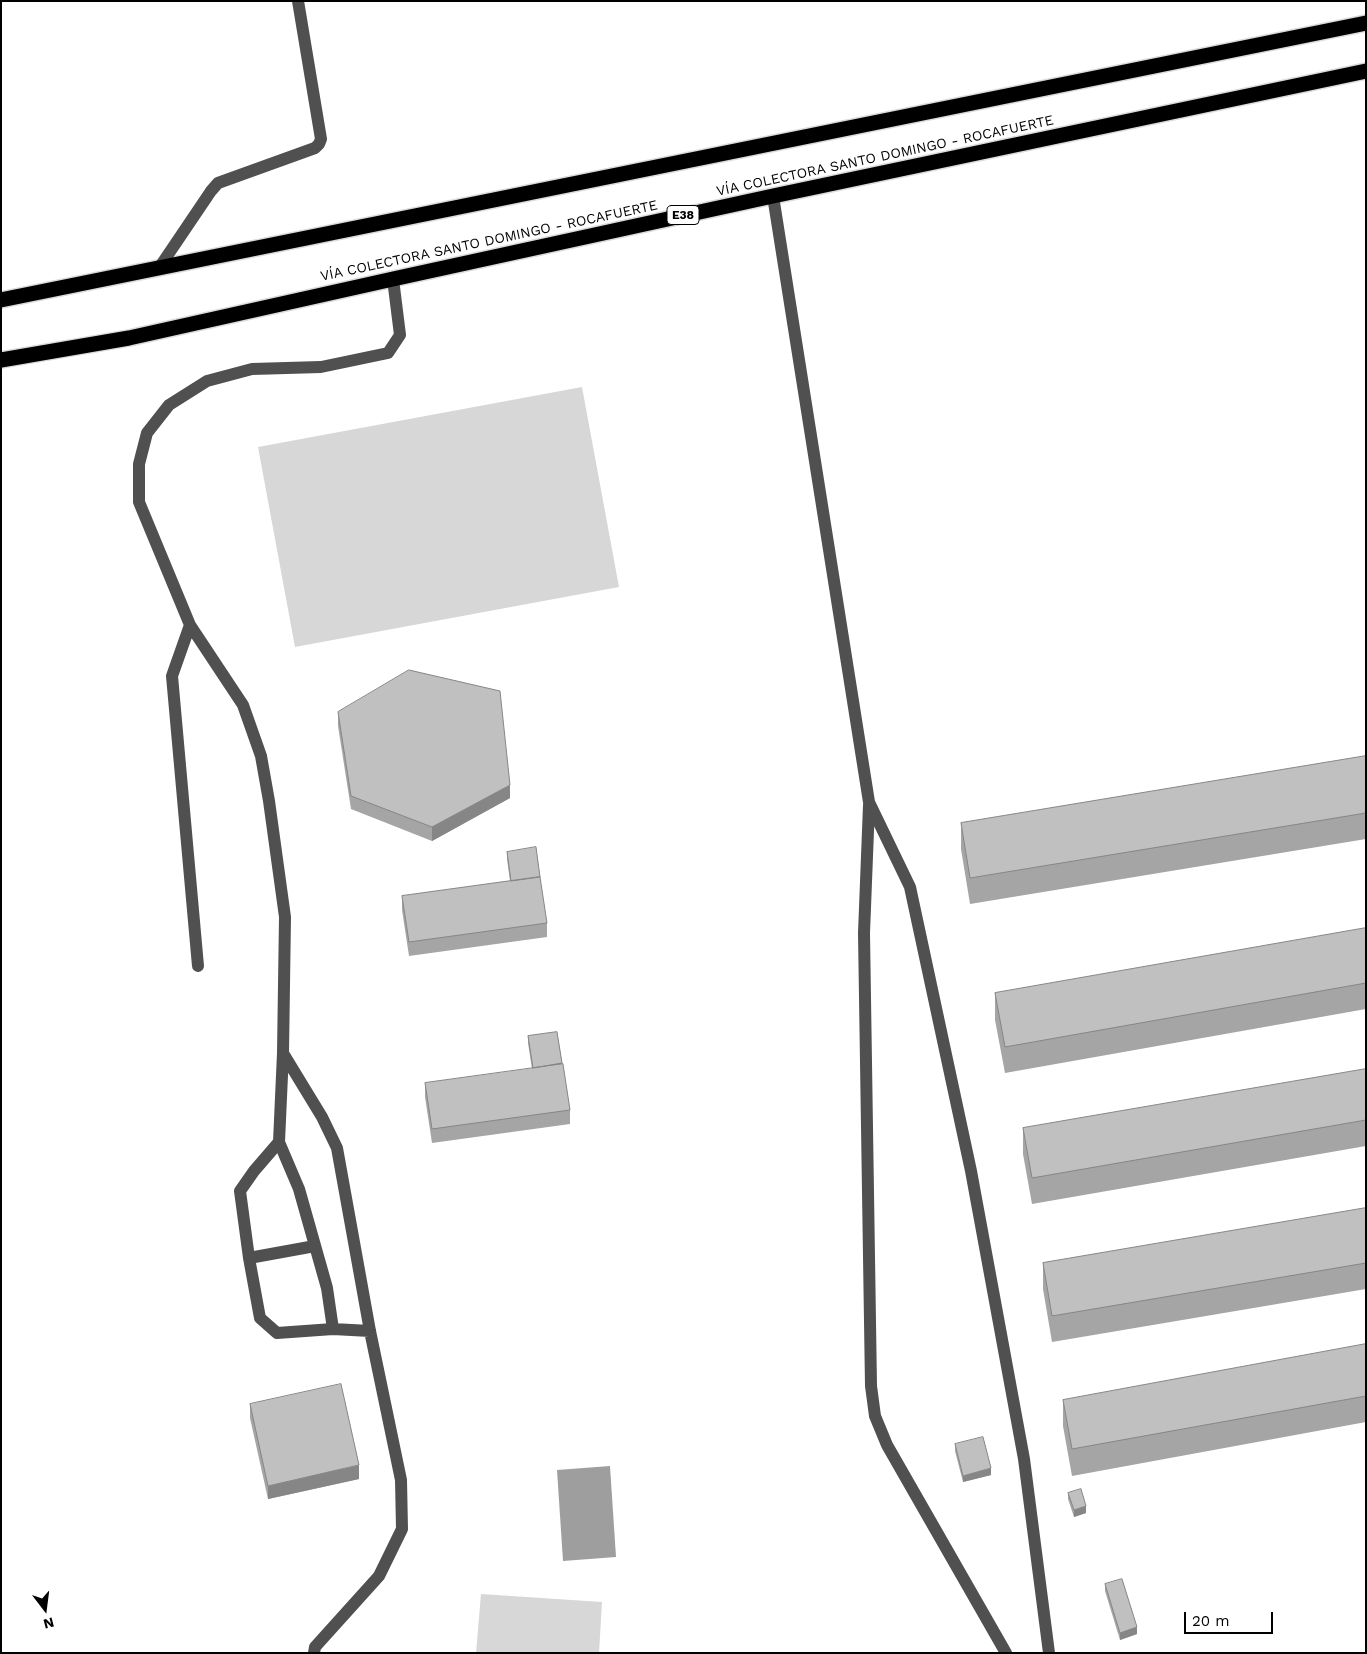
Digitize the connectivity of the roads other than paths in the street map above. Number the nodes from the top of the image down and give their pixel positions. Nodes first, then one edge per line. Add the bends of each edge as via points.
1 (298, 1) edge
2 (1366, 23) edge
3 (1366, 71) edge
4 (773, 196) junction
5 (159, 268) junction
6 (393, 278) junction
7 (1, 300) edge
8 (1, 360) edge
9 (190, 625) junction
10 (869, 802) junction
11 (198, 966) dead end
12 (283, 1053) junction
13 (279, 1142) junction
14 (315, 1246) junction
15 (249, 1258) junction
16 (333, 1330) junction
17 (370, 1331) junction
18 (314, 1653) edge
19 (1006, 1653) edge
20 (1049, 1653) edge

1 - 5 lane via 321,139 319,144 218,183
2 - 5 highway
3 - 4 highway, VÍA COLECTORA SANTO DOMINGO - ROCAFUERTE / E38
4 - 6 highway, VÍA COLECTORA SANTO DOMINGO - ROCAFUERTE / E38
4 - 10 lane
5 - 7 highway
6 - 8 highway, VÍA COLECTORA SANTO DOMINGO - ROCAFUERTE / E38 via 129,338
6 - 9 lane via 400,335 388,353 321,367 252,370 207,381 169,405 147,433 139,464 139,502
9 - 11 lane via 172,676
9 - 12 lane via 243,705 261,756 285,917
10 - 19 lane via 864,933 871,1386 875,1416 887,1445
10 - 20 lane via 910,887 971,1171 1024,1458
12 - 13 lane
12 - 17 lane via 337,1148
13 - 14 lane via 299,1189
13 - 15 lane via 240,1191
14 - 15 lane
14 - 16 lane via 327,1288
15 - 16 lane via 260,1318 277,1333
16 - 17 lane
17 - 18 lane via 401,1480 402,1529 379,1576

